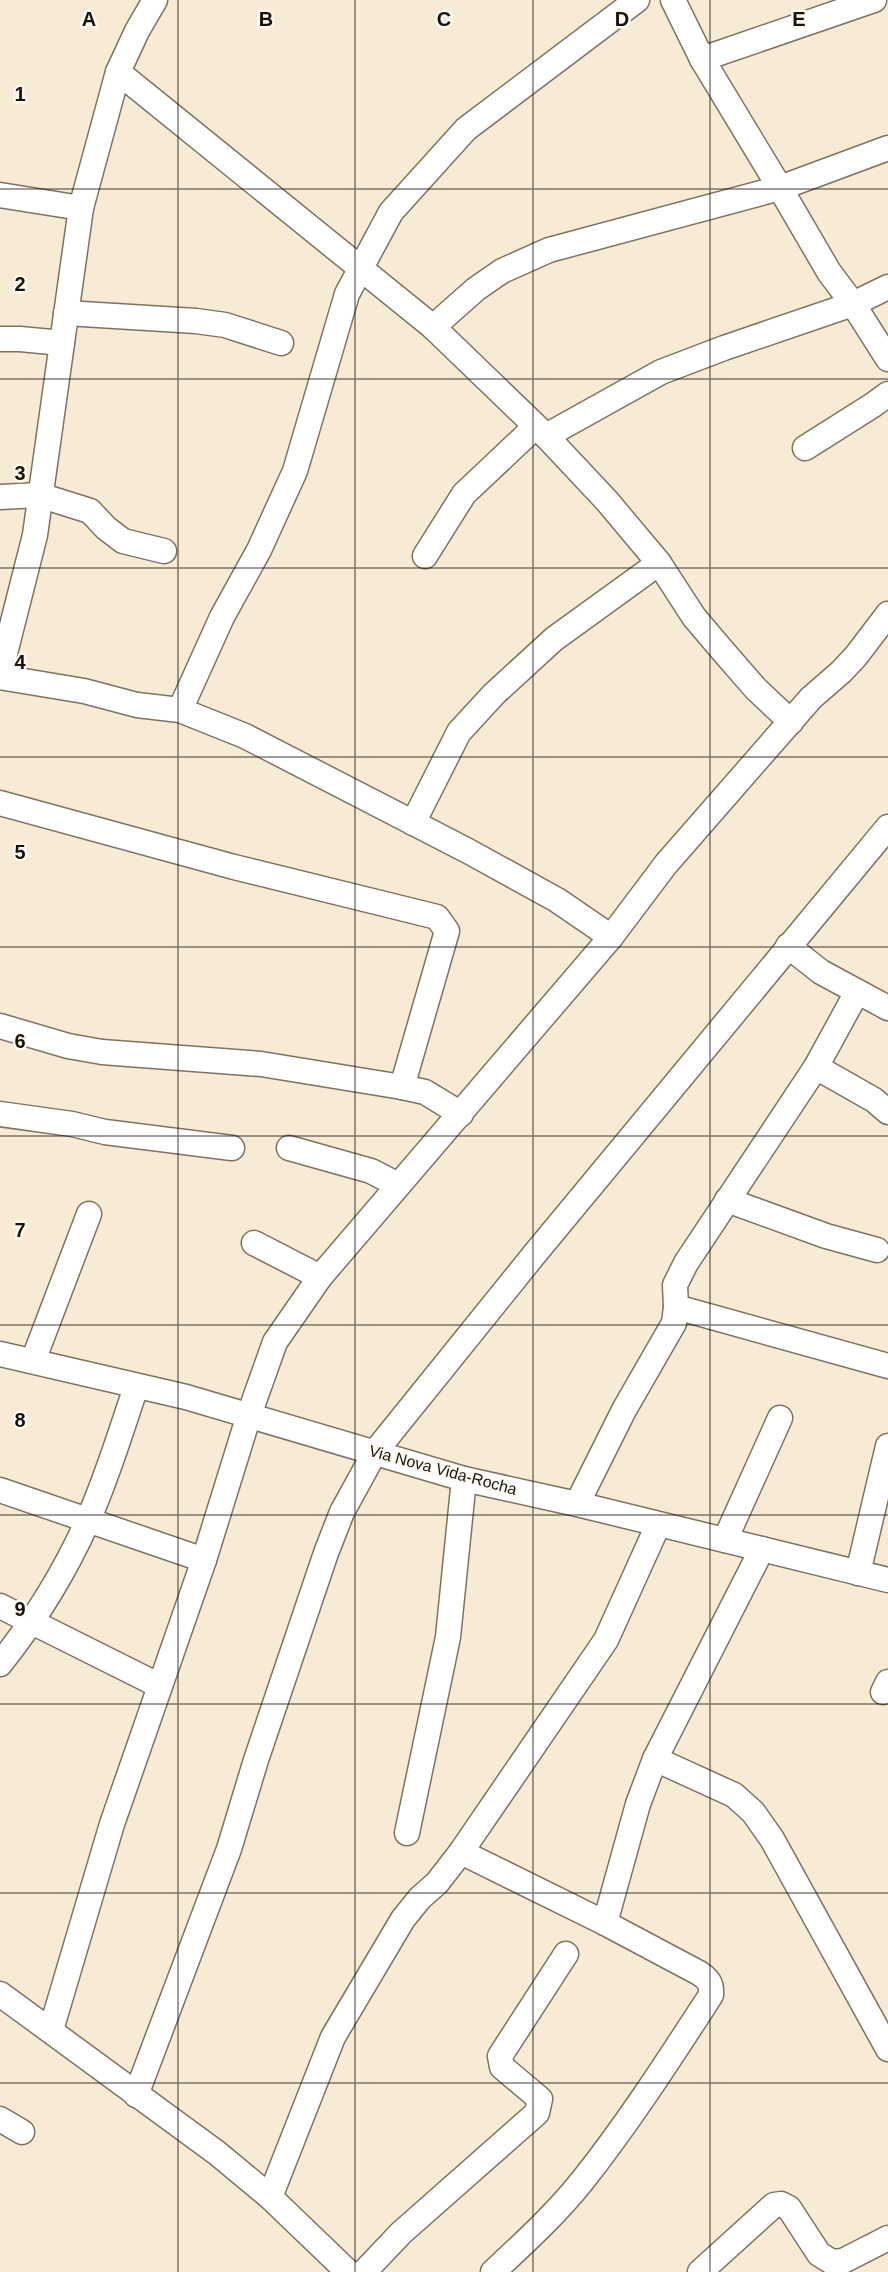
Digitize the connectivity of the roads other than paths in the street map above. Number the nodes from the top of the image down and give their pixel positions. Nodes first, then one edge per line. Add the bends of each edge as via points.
1 (154, 0) edge
2 (637, 0) edge
3 (673, 0) edge
4 (874, 0) edge
5 (702, 59) junction
6 (118, 72) junction
7 (888, 148) edge
8 (780, 188) junction
9 (0, 195) edge
10 (81, 208) junction
11 (362, 268) junction
12 (888, 287) edge
13 (853, 304) junction
14 (66, 313) junction
15 (433, 327) junction
16 (0, 339) edge
17 (62, 343) junction
18 (281, 343) dead end
19 (888, 359) edge
20 (888, 394) edge
21 (541, 432) junction
22 (805, 448) dead end
23 (39, 495) junction
24 (0, 496) edge
25 (164, 551) dead end
26 (425, 556) dead end
27 (659, 562) junction
28 (888, 614) edge
29 (0, 675) edge
30 (180, 710) junction
31 (791, 722) junction
32 (0, 803) edge
33 (413, 823) junction
34 (888, 827) edge
35 (611, 937) junction
36 (788, 946) junction
37 (857, 992) junction
38 (888, 1008) edge
39 (0, 1026) edge
40 (816, 1067) junction
41 (402, 1087) junction
42 (888, 1112) edge
43 (0, 1113) edge
44 (461, 1114) junction
45 (232, 1148) dead end
46 (289, 1148) dead end
47 (398, 1185) junction
48 (727, 1200) junction
49 (88, 1214) dead end
50 (254, 1244) dead end
51 (877, 1250) dead end
52 (320, 1277) junction
53 (676, 1307) junction
54 (0, 1353) edge
55 (33, 1361) junction
56 (888, 1366) edge
57 (136, 1387) junction
58 (249, 1415) junction
59 (780, 1418) dead end
60 (888, 1446) edge
61 (375, 1452) junction
62 (464, 1479) junction
63 (0, 1490) edge
64 (577, 1504) junction
65 (89, 1520) junction
66 (658, 1525) junction
67 (725, 1540) junction
68 (762, 1550) junction
69 (204, 1560) junction
70 (858, 1574) junction
71 (888, 1580) edge
72 (0, 1606) edge
73 (32, 1623) junction
74 (0, 1664) edge
75 (160, 1686) junction
76 (655, 1759) junction
77 (407, 1833) dead end
78 (461, 1852) junction
79 (605, 1923) junction
80 (566, 1954) dead end
81 (0, 1994) edge
82 (51, 2030) junction
83 (888, 2049) edge
84 (136, 2095) junction
85 (0, 2119) edge
86 (22, 2132) dead end
87 (270, 2197) junction
88 (888, 2238) edge
89 (825, 2266) edge
90 (348, 2272) edge
91 (364, 2272) edge
92 (493, 2272) edge
93 (700, 2272) edge

1 - 6 street
2 - 11 street via 466,129 391,212
3 - 5 street
4 - 5 street
5 - 8 street
6 - 10 street
6 - 11 street
7 - 8 street
8 - 13 street via 829,273
8 - 15 street via 549,250 502,271
9 - 10 street
10 - 14 street
11 - 15 street
11 - 30 street via 348,294 295,471
12 - 13 street
13 - 19 street
13 - 21 street via 661,372
14 - 17 street
14 - 18 street via 225,325
15 - 21 street
16 - 17 street
17 - 23 street
20 - 22 street
21 - 26 street via 464,494
21 - 27 street
23 - 24 street
23 - 25 street via 90,511 123,541
23 - 29 street via 35,535
27 - 31 street via 694,617 756,689
27 - 33 street via 554,639 473,717 459,732
28 - 31 street via 856,656
29 - 30 street via 137,705
30 - 33 street via 244,736
31 - 35 street via 666,864
32 - 41 street via 437,917 447,930
33 - 35 street via 557,900
34 - 36 street
35 - 44 street
36 - 37 street via 821,972
36 - 61 street
37 - 38 street
37 - 40 street
39 - 41 street via 102,1052 261,1064
40 - 42 street
40 - 48 street
41 - 44 street via 425,1092
43 - 45 street via 105,1132
44 - 47 street
46 - 47 street via 372,1171
47 - 52 street
48 - 51 street
48 - 53 street via 675,1285
49 - 55 street
50 - 52 street
52 - 58 street via 275,1342
53 - 56 street
53 - 64 street via 667,1337 624,1410
54 - 55 street, Via Nova Vida-Rocha
55 - 57 street, Via Nova Vida-Rocha
57 - 58 street, Via Nova Vida-Rocha
57 - 65 street
58 - 61 street, Via Nova Vida-Rocha
58 - 69 street
59 - 67 street
60 - 70 street
61 - 62 street, Via Nova Vida-Rocha
61 - 84 street via 342,1512 311,1591 229,1849
62 - 64 street, Via Nova Vida-Rocha
62 - 77 street via 447,1637
63 - 65 street
64 - 66 street, Via Nova Vida-Rocha
65 - 69 street
65 - 73 street
66 - 67 street, Via Nova Vida-Rocha
66 - 78 street via 606,1640
67 - 68 street, Via Nova Vida-Rocha
68 - 70 street, Via Nova Vida-Rocha
68 - 76 street
69 - 75 street
70 - 71 street, Via Nova Vida-Rocha
72 - 73 street
73 - 74 street
73 - 75 street
75 - 82 street via 112,1824
76 - 79 street via 638,1804
76 - 83 street via 734,1795 753,1812 772,1839
78 - 79 street
78 - 87 street via 403,1919 333,2037
79 - 92 street via 708,1979 711,1995 582,2182
80 - 91 street via 500,2056 502,2067 540,2099 537,2112 400,2234
81 - 82 street
82 - 84 street
84 - 87 street
85 - 86 street
87 - 90 street
88 - 89 street
89 - 93 street via 789,2208 781,2204 774,2205

